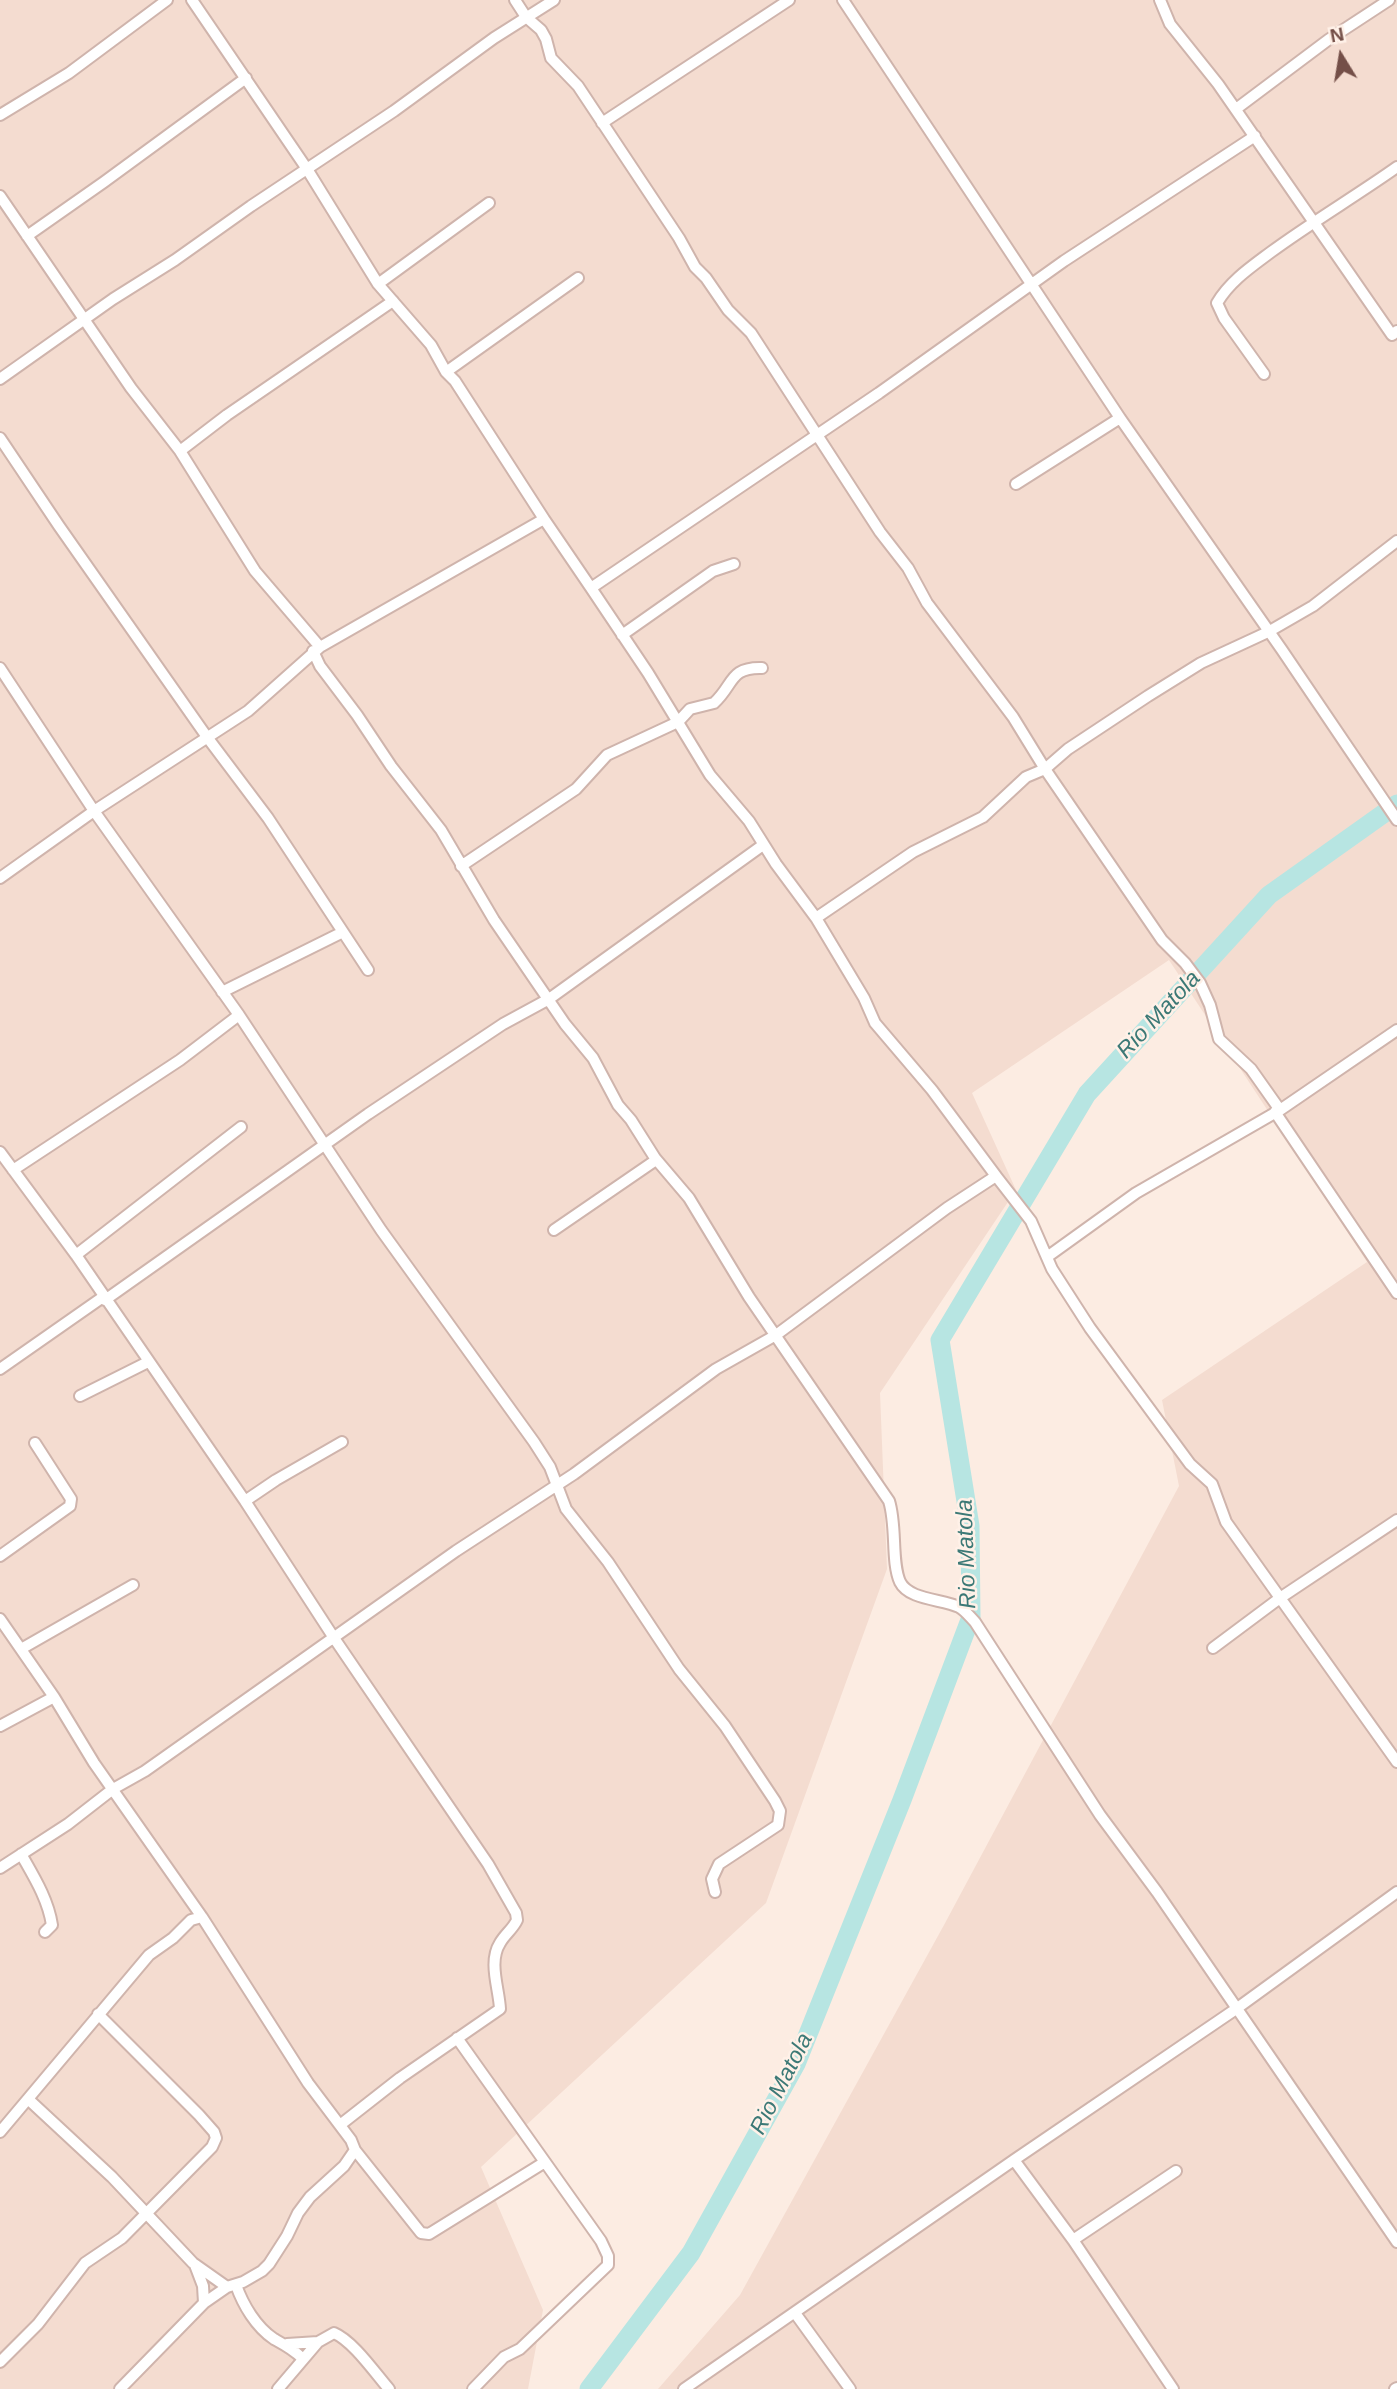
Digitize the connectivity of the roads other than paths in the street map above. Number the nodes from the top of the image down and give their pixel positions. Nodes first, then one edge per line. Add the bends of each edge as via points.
1 (167, 0) edge
2 (192, 0) edge
3 (514, 0) edge
4 (554, 0) edge
5 (789, 0) edge
6 (844, 0) edge
7 (1160, 0) edge
8 (1389, 0) edge
9 (527, 18) junction
10 (246, 78) junction
11 (1236, 109) junction
12 (0, 115) edge
13 (602, 123) junction
14 (1255, 136) junction
15 (1397, 167) edge
16 (307, 169) junction
17 (0, 196) edge
18 (489, 203) dead end
19 (1314, 220) junction
20 (27, 236) junction
21 (578, 278) dead end
22 (378, 284) junction
23 (1032, 285) junction
24 (393, 301) junction
25 (84, 319) junction
26 (1395, 336) edge
27 (446, 372) junction
28 (1264, 374) dead end
29 (0, 379) edge
30 (1121, 418) junction
31 (816, 434) junction
32 (0, 438) edge
33 (180, 451) junction
34 (1016, 484) dead end
35 (544, 519) junction
36 (1397, 541) edge
37 (734, 564) dead end
38 (591, 588) junction
39 (1268, 632) junction
40 (622, 635) junction
41 (316, 649) junction
42 (302, 661) junction
43 (320, 666) junction
44 (0, 668) edge
45 (762, 668) dead end
46 (678, 722) junction
47 (207, 737) junction
48 (1045, 768) junction
49 (93, 811) junction
50 (1397, 820) edge
51 (763, 845) junction
52 (461, 866) junction
53 (0, 878) edge
54 (816, 918) junction
55 (343, 932) junction
56 (368, 970) dead end
57 (222, 992) junction
58 (548, 999) junction
59 (239, 1015) junction
60 (1397, 1030) edge
61 (1277, 1111) junction
62 (240, 1127) dead end
63 (325, 1146) junction
64 (0, 1152) edge
65 (656, 1160) junction
66 (13, 1170) junction
67 (996, 1176) junction
68 (554, 1230) dead end
69 (76, 1255) junction
70 (1047, 1257) junction
71 (1397, 1293) edge
72 (104, 1298) junction
73 (776, 1335) junction
74 (148, 1362) junction
75 (0, 1368) edge
76 (80, 1396) dead end
77 (342, 1442) dead end
78 (34, 1443) dead end
79 (557, 1485) junction
80 (246, 1501) junction
81 (1397, 1520) edge
82 (0, 1556) edge
83 (133, 1585) dead end
84 (1280, 1598) junction
85 (0, 1619) edge
86 (334, 1638) junction
87 (1213, 1648) dead end
88 (21, 1649) junction
89 (54, 1697) junction
90 (0, 1726) edge
91 (1397, 1762) edge
92 (113, 1789) junction
93 (21, 1854) junction
94 (0, 1868) edge
95 (715, 1892) dead end
96 (1397, 1892) edge
97 (196, 1918) junction
98 (45, 1933) dead end
99 (1237, 2009) junction
100 (98, 2014) junction
101 (457, 2038) junction
102 (28, 2099) junction
103 (340, 2125) junction
104 (0, 2131) edge
105 (355, 2150) junction
106 (1014, 2160) junction
107 (545, 2162) junction
108 (1176, 2171) dead end
109 (146, 2214) junction
110 (1073, 2240) junction
111 (1397, 2242) edge
112 (193, 2263) junction
113 (231, 2286) junction
114 (204, 2303) junction
115 (795, 2313) junction
116 (318, 2342) junction
117 (287, 2344) junction
118 (302, 2358) junction
119 (0, 2362) edge
120 (120, 2389) edge
121 (278, 2389) edge
122 (389, 2389) edge
123 (473, 2389) edge
124 (684, 2389) edge
125 (850, 2389) edge
126 (1173, 2389) edge

1 - 12 street via 92,57
2 - 10 street
3 - 9 street
4 - 9 street
5 - 13 street
6 - 23 street
7 - 11 street via 1170,24
8 - 11 street
9 - 13 street via 541,30 551,58 578,86
9 - 16 street
10 - 16 street
10 - 20 street
11 - 14 street
13 - 31 street via 695,267 751,333
14 - 19 street
14 - 23 street
15 - 19 street
16 - 22 street
16 - 25 street
17 - 20 street
18 - 22 street
19 - 26 street
19 - 28 street via 1240,275 1217,303
20 - 25 street
21 - 27 street
22 - 24 street
23 - 30 street
23 - 31 street
24 - 27 street via 431,345
24 - 33 street
25 - 29 street
25 - 33 street
27 - 35 street
30 - 34 street
30 - 39 street
31 - 38 street
31 - 48 street via 927,603 1013,717
32 - 47 street
33 - 41 street via 254,571
35 - 38 street
35 - 41 street
36 - 39 street via 1313,606
37 - 40 street via 713,570
38 - 40 street
39 - 48 street via 1201,663
39 - 50 street
40 - 46 street
41 - 42 street
41 - 43 street
42 - 43 street
42 - 47 street via 248,711
43 - 52 street via 441,830
44 - 49 street
45 - 46 street via 741,670 714,703 690,709
46 - 51 street via 710,775
46 - 52 street via 607,755 576,789
47 - 49 street
47 - 55 street via 268,818
48 - 54 street via 1026,777 983,817 914,852
48 - 61 street via 1162,940 1200,983 1219,1039 1251,1069
49 - 53 street
49 - 57 street
51 - 54 street
51 - 58 street
52 - 58 street
54 - 67 street via 875,1023
55 - 56 street
55 - 57 street
57 - 59 street
58 - 63 street via 503,1024
58 - 65 street via 593,1058
59 - 63 street
59 - 66 street via 180,1060
60 - 61 street
61 - 70 street via 1136,1193
61 - 71 street
62 - 69 street
63 - 72 street
63 - 79 street via 534,1442
64 - 66 street
65 - 68 street
65 - 73 street via 689,1198
66 - 69 street
67 - 70 street via 1031,1221
67 - 73 street
69 - 72 street
70 - 84 street via 1090,1328 1189,1464 1212,1484 1226,1522
72 - 74 street
72 - 75 street
73 - 79 street via 716,1369
73 - 99 street via 889,1501 901,1584 911,1592 960,1607 975,1622 1100,1815
74 - 76 street
74 - 80 street
77 - 80 street
78 - 82 street via 71,1499 70,1506
79 - 86 street
79 - 95 street via 566,1509 725,1726 780,1811 778,1825 719,1864 712,1879
80 - 86 street
81 - 84 street
83 - 88 street
84 - 87 street
84 - 91 street
85 - 88 street
86 - 92 street
86 - 101 street via 488,1864 516,1913 517,1920 499,1943 496,1955 500,2009
88 - 89 street
89 - 90 street
89 - 92 street
92 - 93 street
92 - 97 street via 192,1904
93 - 94 street
93 - 98 street via 50,1914 52,1925
96 - 99 street
97 - 100 street via 149,1955
97 - 103 street
99 - 106 street
99 - 111 street
100 - 102 street
100 - 109 street via 216,2135 212,2147
101 - 103 street
101 - 107 street
102 - 104 street
102 - 109 street
103 - 105 street
105 - 107 street via 421,2233 429,2234
105 - 113 street via 298,2213 270,2264
106 - 110 street
106 - 115 street
107 - 123 street via 601,2241 608,2264
108 - 110 street
109 - 112 street
109 - 119 street via 122,2238 85,2263 38,2324
110 - 126 street
112 - 113 street
112 - 114 street via 203,2286
113 - 114 street
113 - 117 street via 264,2330
114 - 120 street
115 - 124 street
115 - 125 street
116 - 117 street
116 - 118 street
116 - 122 street via 336,2334
117 - 118 street
118 - 121 street

